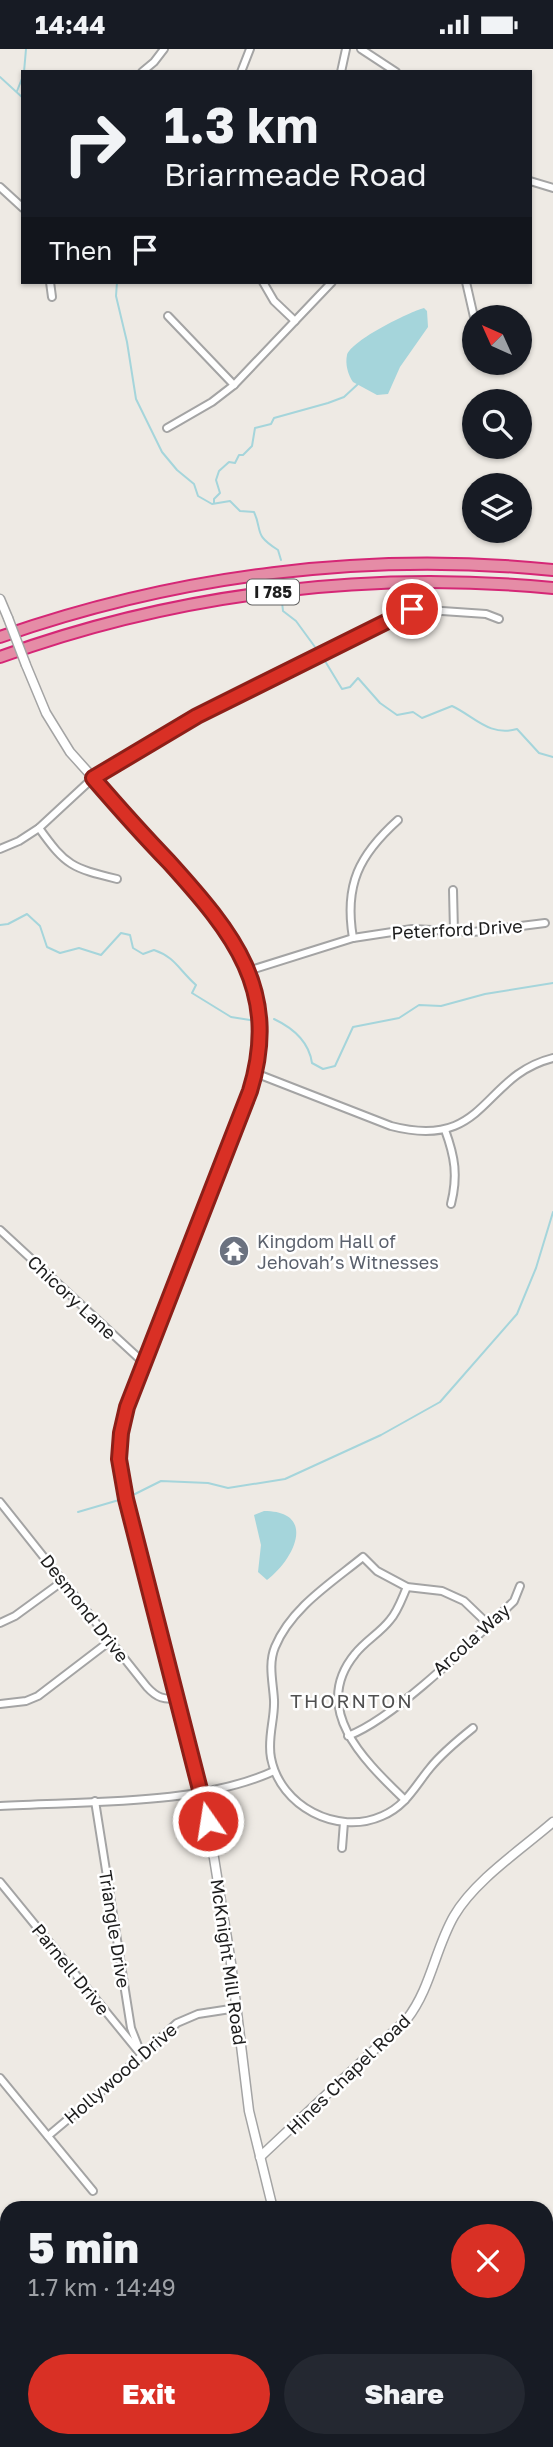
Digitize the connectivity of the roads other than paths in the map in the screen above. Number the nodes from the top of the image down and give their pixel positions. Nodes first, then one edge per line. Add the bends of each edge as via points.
1 (164, 49) edge
2 (250, 49) edge
3 (346, 49) edge
4 (361, 49) edge
5 (144, 70) edge
6 (242, 70) edge
7 (341, 70) edge
8 (393, 70) edge
9 (532, 182) edge
10 (0, 187) edge
11 (553, 188) edge
12 (21, 206) edge
13 (50, 284) edge
14 (264, 284) edge
15 (330, 284) edge
16 (466, 284) edge
17 (52, 297) dead end
18 (471, 305) edge
19 (168, 316) dead end
20 (295, 321) junction
21 (234, 385) junction
22 (167, 428) dead end
23 (553, 570) edge
24 (553, 588) edge
25 (0, 599) edge
26 (499, 619) dead end
27 (0, 637) edge
28 (0, 657) edge
29 (93, 778) junction
30 (398, 821) dead end
31 (39, 828) junction
32 (0, 849) edge
33 (117, 879) dead end
34 (453, 890) dead end
35 (545, 923) dead end
36 (454, 932) junction
37 (353, 938) junction
38 (248, 971) junction
39 (553, 1058) edge
40 (255, 1073) junction
41 (445, 1130) junction
42 (451, 1204) dead end
43 (0, 1230) edge
44 (144, 1363) junction
45 (0, 1502) edge
46 (63, 1581) junction
47 (520, 1586) dead end
48 (407, 1587) junction
49 (0, 1623) edge
50 (489, 1625) junction
51 (110, 1641) junction
52 (178, 1698) junction
53 (0, 1704) edge
54 (473, 1728) dead end
55 (348, 1735) junction
56 (274, 1771) junction
57 (201, 1793) junction
58 (405, 1800) junction
59 (94, 1801) junction
60 (0, 1806) edge
61 (344, 1822) junction
62 (553, 1822) edge
63 (342, 1848) dead end
64 (0, 1882) edge
65 (237, 2008) junction
66 (142, 2056) junction
67 (0, 2078) edge
68 (48, 2136) junction
69 (260, 2157) junction
70 (93, 2191) dead end
71 (271, 2201) edge

1 - 5 street
2 - 6 street
3 - 7 street
4 - 8 street
9 - 11 street
10 - 12 street
13 - 17 street
14 - 20 street
15 - 20 street
16 - 18 street
19 - 21 street
20 - 21 street
21 - 22 street
23 - 27 highway, I 785 via 412,563 285,572 127,599
24 - 28 highway, I 785 via 412,582 276,591 141,615
25 - 29 street, McKnight Mill Road, bridge via 54,727
26 - 29 street via 412,609 197,716
29 - 31 street
29 - 38 street, McKnight Mill Road via 222,922
30 - 37 street via 357,869 349,906
31 - 32 street
31 - 33 street via 71,866
34 - 36 street
35 - 36 street, Peterford Drive
36 - 37 street, Peterford Drive via 412,929
37 - 38 street, Peterford Drive
38 - 40 street, McKnight Mill Road via 259,1025
39 - 41 street via 525,1069 476,1114
40 - 41 street via 391,1126 415,1132
40 - 44 street, McKnight Mill Road
41 - 42 street via 456,1161
43 - 44 street, Chicory Lane
44 - 52 street, McKnight Mill Road via 127,1407 119,1459
45 - 46 street, Desmond Drive
46 - 49 street
46 - 51 street, Desmond Drive
47 - 50 street, Arcola Way via 514,1601
48 - 50 street via 442,1591 464,1601
48 - 55 street via 390,1620 354,1655 342,1677 340,1714
48 - 56 street via 377,1571 363,1557 291,1619 271,1665 274,1711 269,1743
50 - 55 street, Arcola Way via 409,1696
51 - 52 street, Desmond Drive via 155,1696
51 - 53 street via 38,1696
52 - 57 street, McKnight Mill Road
54 - 58 street via 442,1755
55 - 58 street
56 - 57 street
56 - 61 street via 304,1808
57 - 59 street
57 - 65 street, McKnight Mill Road
58 - 61 street via 382,1816
59 - 60 street
59 - 66 street, Triangle Drive via 131,2028
61 - 63 street
62 - 69 street, Hines Chapel Road via 460,1907 422,1997 407,2019
64 - 66 street, Parnell Drive
65 - 66 street, Hollywood Drive via 184,2019
65 - 69 street, McKnight Mill Road via 249,2111
66 - 68 street, Hollywood Drive
67 - 68 street
68 - 70 street
69 - 71 street, McKnight Mill Road

